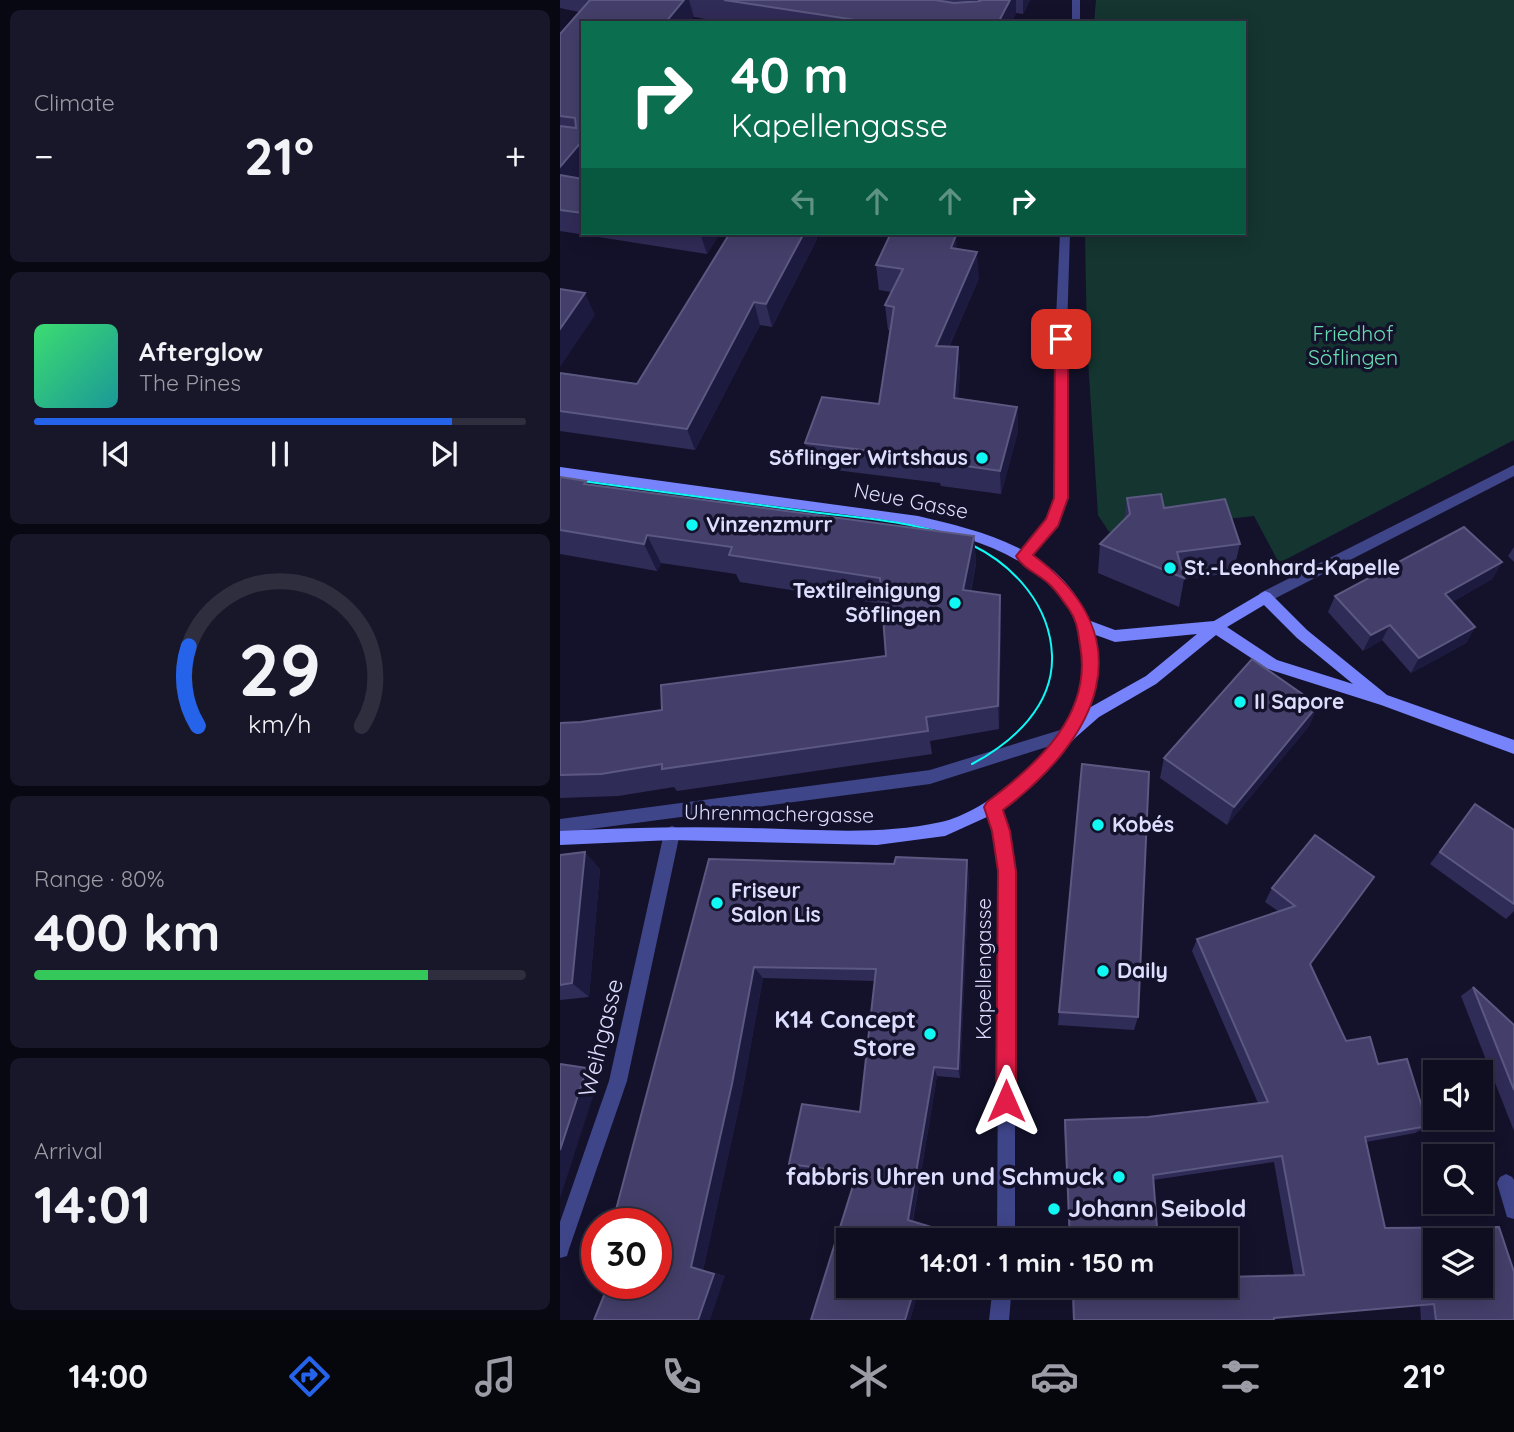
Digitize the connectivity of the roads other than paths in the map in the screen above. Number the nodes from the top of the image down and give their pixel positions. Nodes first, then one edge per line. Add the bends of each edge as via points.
1 (1076, 0) edge
2 (1076, 21) edge
3 (1066, 235) edge
4 (1514, 470) edge
5 (560, 472) edge
6 (1024, 556) junction
7 (1265, 597) junction
8 (1085, 625) junction
9 (1216, 627) junction
10 (1382, 699) junction
11 (1070, 733) junction
12 (1514, 747) edge
13 (993, 807) junction
14 (560, 826) edge
15 (672, 833) junction
16 (560, 838) edge
17 (1506, 1183) dead end
18 (1514, 1210) edge
19 (1006, 1228) edge
20 (560, 1249) edge
21 (1002, 1298) edge
22 (999, 1320) edge

1 - 2 street
3 - 6 street via 1060,361 1061,498 1052,522
4 - 7 street
5 - 6 street, Neue Gasse via 918,521 968,533
6 - 8 street, Neue Gasse via 1067,592
7 - 9 street
7 - 10 street via 1302,634
8 - 9 street via 1115,636
8 - 11 street via 1092,663 1090,686
9 - 10 street via 1273,665
9 - 11 street via 1151,680 1094,713
10 - 12 street
11 - 13 street via 1023,785
11 - 14 street via 930,777
13 - 15 street, Uhrenmachergasse via 945,829 877,838
13 - 19 street, Kapellengasse via 1007,871
15 - 16 street, Uhrenmachergasse
15 - 20 street, Weihgasse via 618,1081
17 - 18 street
21 - 22 street

